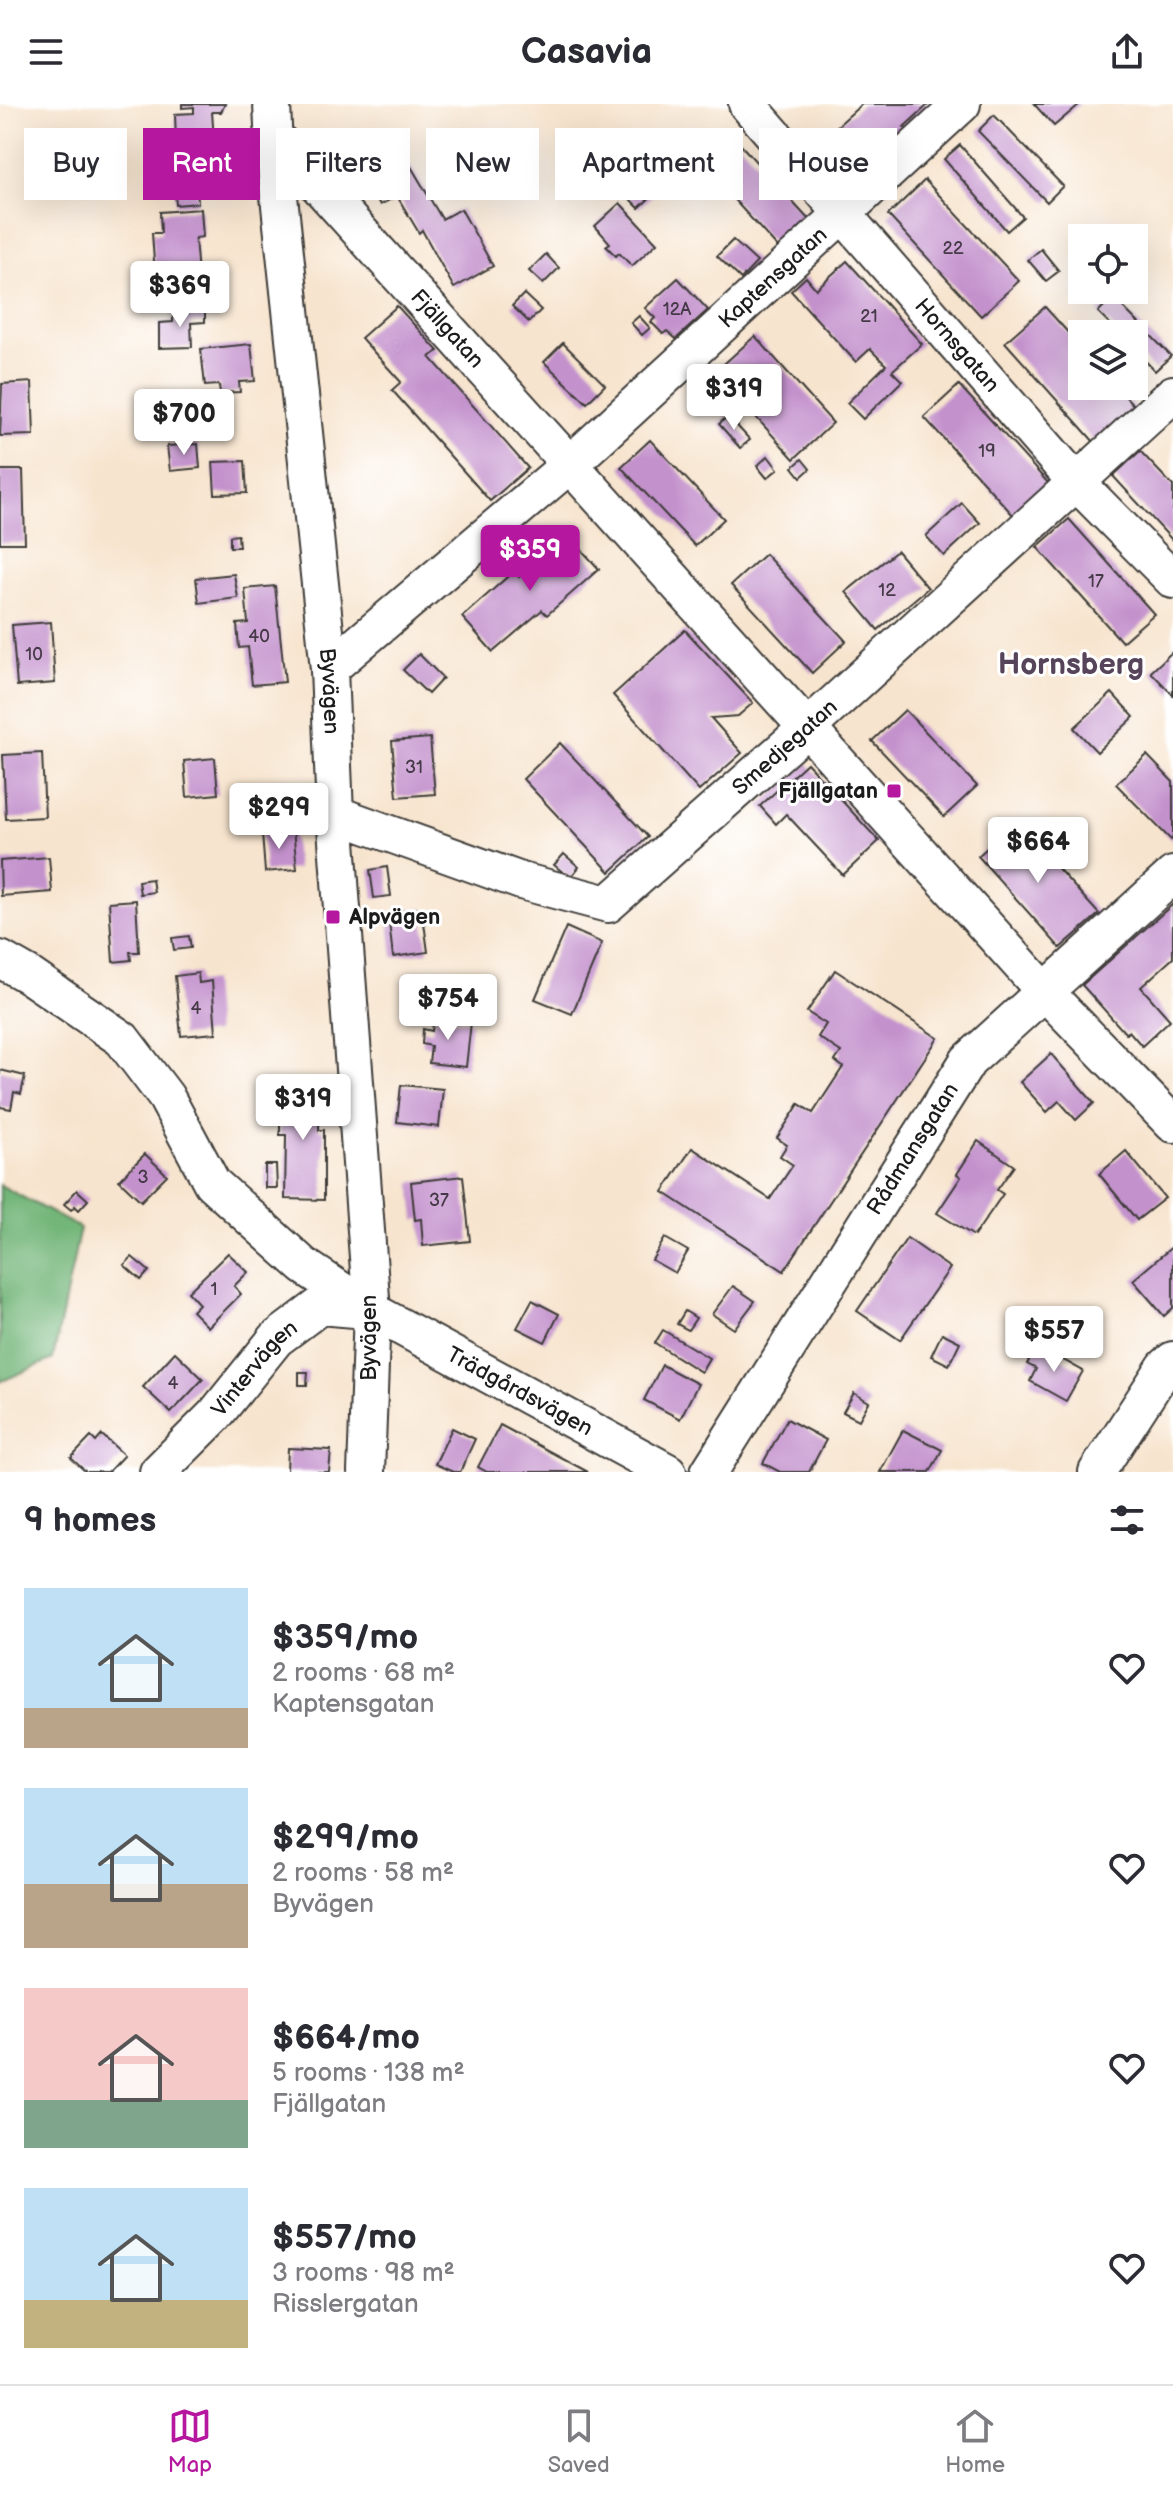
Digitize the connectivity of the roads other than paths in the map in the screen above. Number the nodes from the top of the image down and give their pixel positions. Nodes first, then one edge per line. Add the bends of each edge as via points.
1 (747, 104) edge
2 (962, 104) edge
3 (272, 119) edge
4 (842, 213) junction
5 (1173, 394) edge
6 (569, 465) junction
7 (1076, 482) junction
8 (1173, 580) edge
9 (329, 669) junction
10 (807, 728) junction
11 (335, 814) junction
12 (1173, 875) edge
13 (0, 959) edge
14 (1046, 993) junction
15 (1173, 1124) edge
16 (372, 1311) junction
17 (1173, 1360) edge
18 (158, 1472) edge
19 (366, 1472) edge
20 (668, 1472) edge
21 (709, 1472) edge
22 (1097, 1472) edge

1 - 4 street, Hornsgatan
2 - 4 street, Kaptensgatan
3 - 6 street, Fjällgatan
3 - 9 street, Byvägen
4 - 6 street, Kaptensgatan
4 - 7 street, Hornsgatan
5 - 7 street, Smedjegatan
6 - 9 street, Kaptensgatan
6 - 10 street, Fjällgatan
7 - 8 street, Hornsgatan
7 - 10 street, Smedjegatan
9 - 11 street, Byvägen
10 - 11 street, Smedjegatan via 608,904 521,881
10 - 14 street, Fjällgatan
11 - 16 street, Byvägen
12 - 14 street, Rådmansgatan
13 - 16 street via 122,1039 166,1097 212,1183 304,1266
14 - 15 street, Fjällgatan
14 - 21 street, Rådmansgatan via 968,1061
16 - 18 street, Vintervägen via 320,1306 276,1339 215,1415
16 - 19 street, Byvägen
16 - 20 street, Trädgårdsvägen
17 - 22 street

